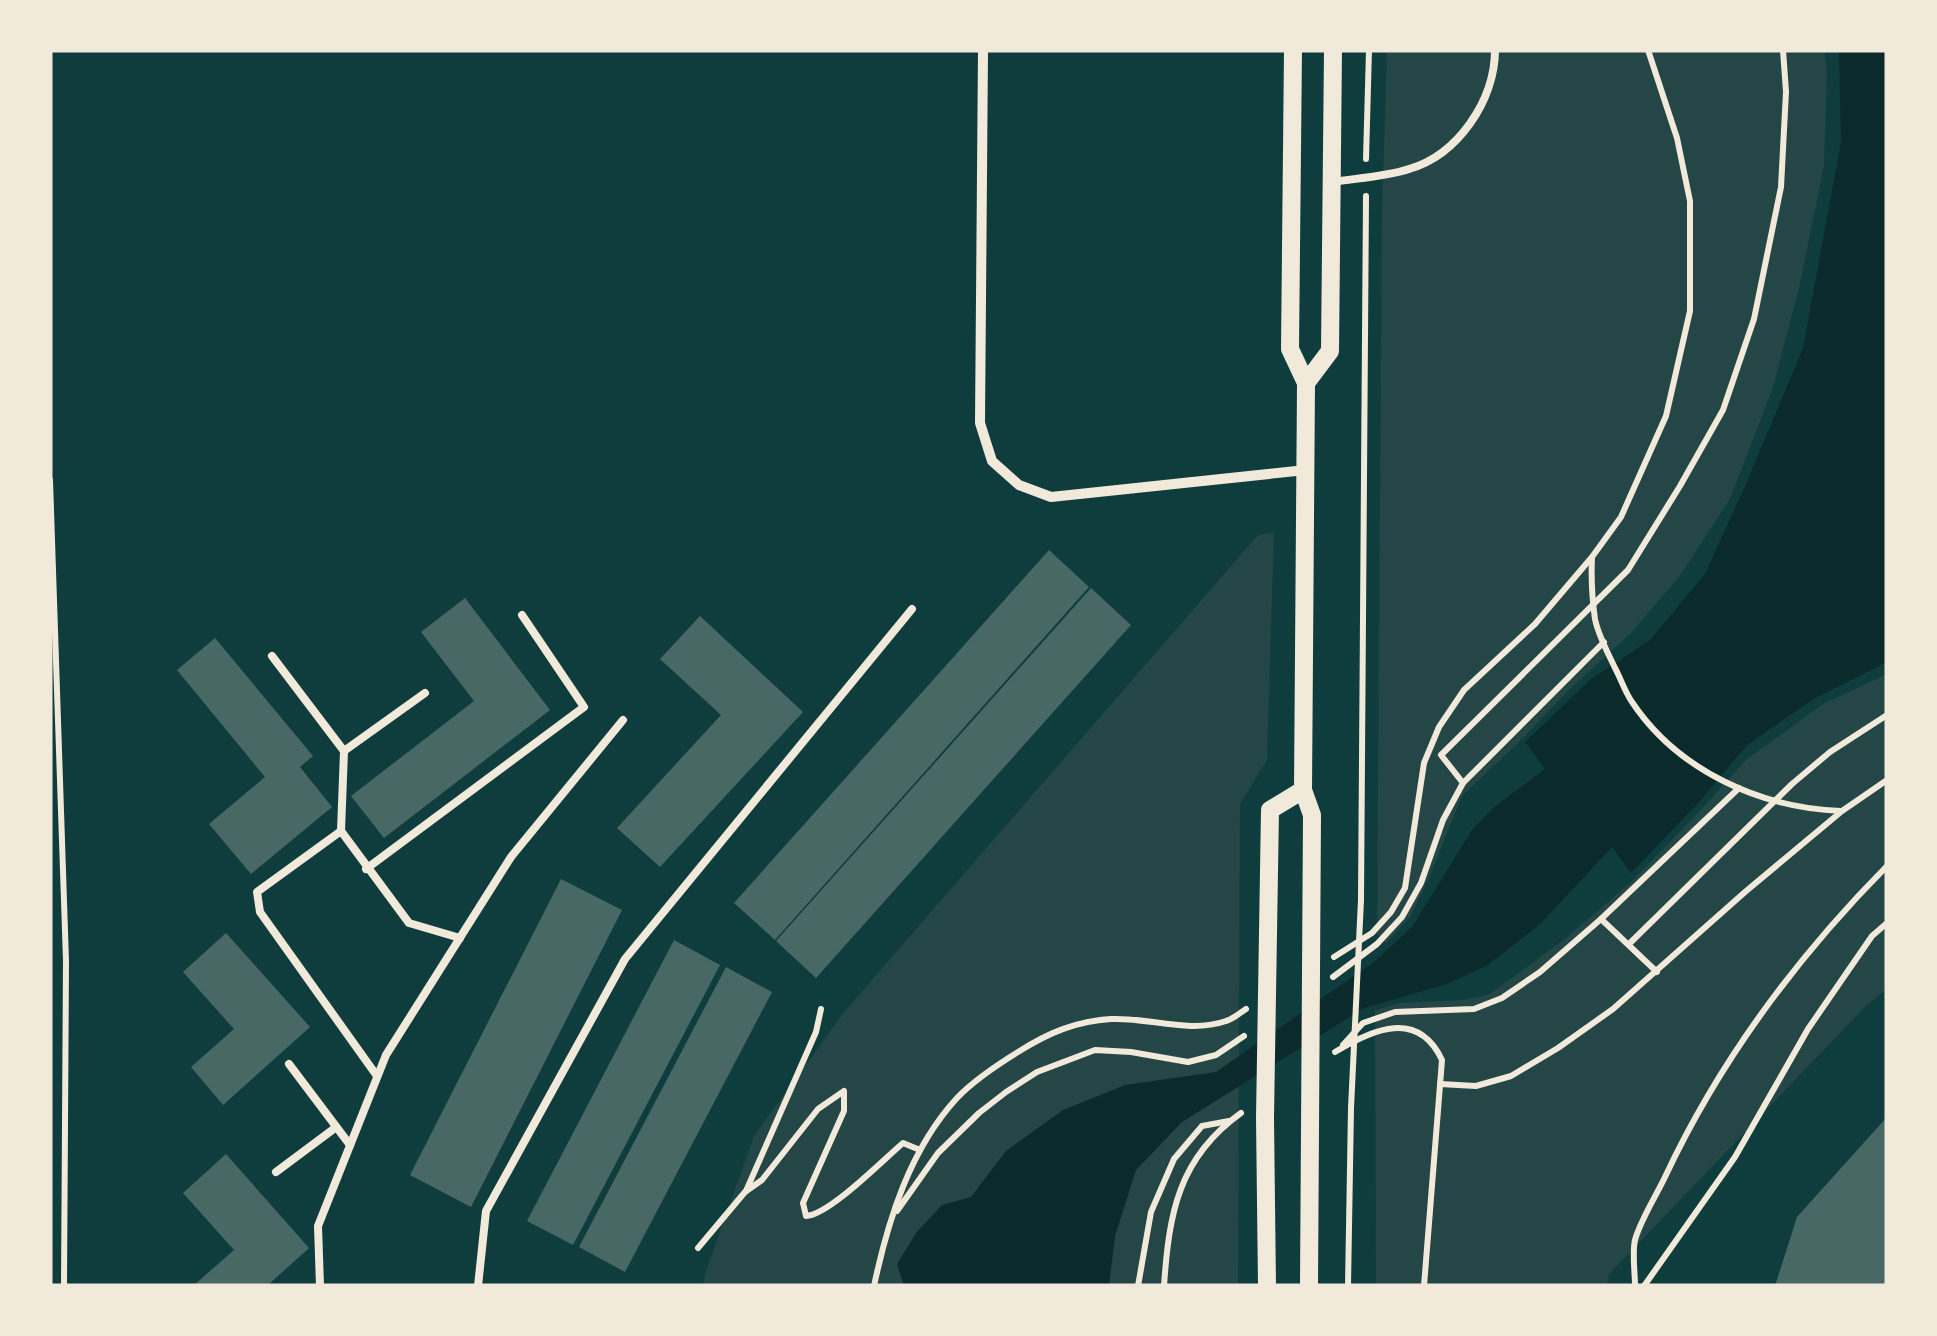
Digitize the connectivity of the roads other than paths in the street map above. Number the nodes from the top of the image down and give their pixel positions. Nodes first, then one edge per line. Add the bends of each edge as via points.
1 (983, 50) edge
2 (1293, 50) edge
3 (1333, 50) edge
4 (1495, 50) edge
5 (1332, 182) junction
6 (1306, 383) junction
7 (1306, 470) junction
8 (912, 610) dead end
9 (522, 615) dead end
10 (272, 656) dead end
11 (425, 692) dead end
12 (623, 720) dead end
13 (344, 751) junction
14 (1302, 790) junction
15 (340, 830) junction
16 (366, 868) junction
17 (460, 938) junction
18 (289, 1064) dead end
19 (377, 1076) junction
20 (335, 1128) junction
21 (350, 1145) junction
22 (276, 1172) dead end
23 (320, 1286) edge
24 (478, 1286) edge
25 (1266, 1286) edge
26 (1309, 1286) edge

1 - 7 street via 980,423 992,462 1018,485 1052,497
2 - 6 street via 1290,349
3 - 5 street
4 - 5 lane via 1486,99 1449,147 1409,170
5 - 6 street via 1330,351
6 - 7 street
7 - 14 street
8 - 24 lane via 625,959 486,1211
9 - 16 lane via 584,708
10 - 13 lane
11 - 13 lane
12 - 17 lane via 511,856
13 - 15 lane
14 - 25 street via 1270,810
14 - 26 street via 1312,814
15 - 16 lane
15 - 19 lane via 257,892 260,912
16 - 17 lane via 409,924
17 - 19 lane
18 - 20 lane
19 - 21 lane
20 - 21 lane
20 - 22 lane
21 - 23 lane via 318,1226

